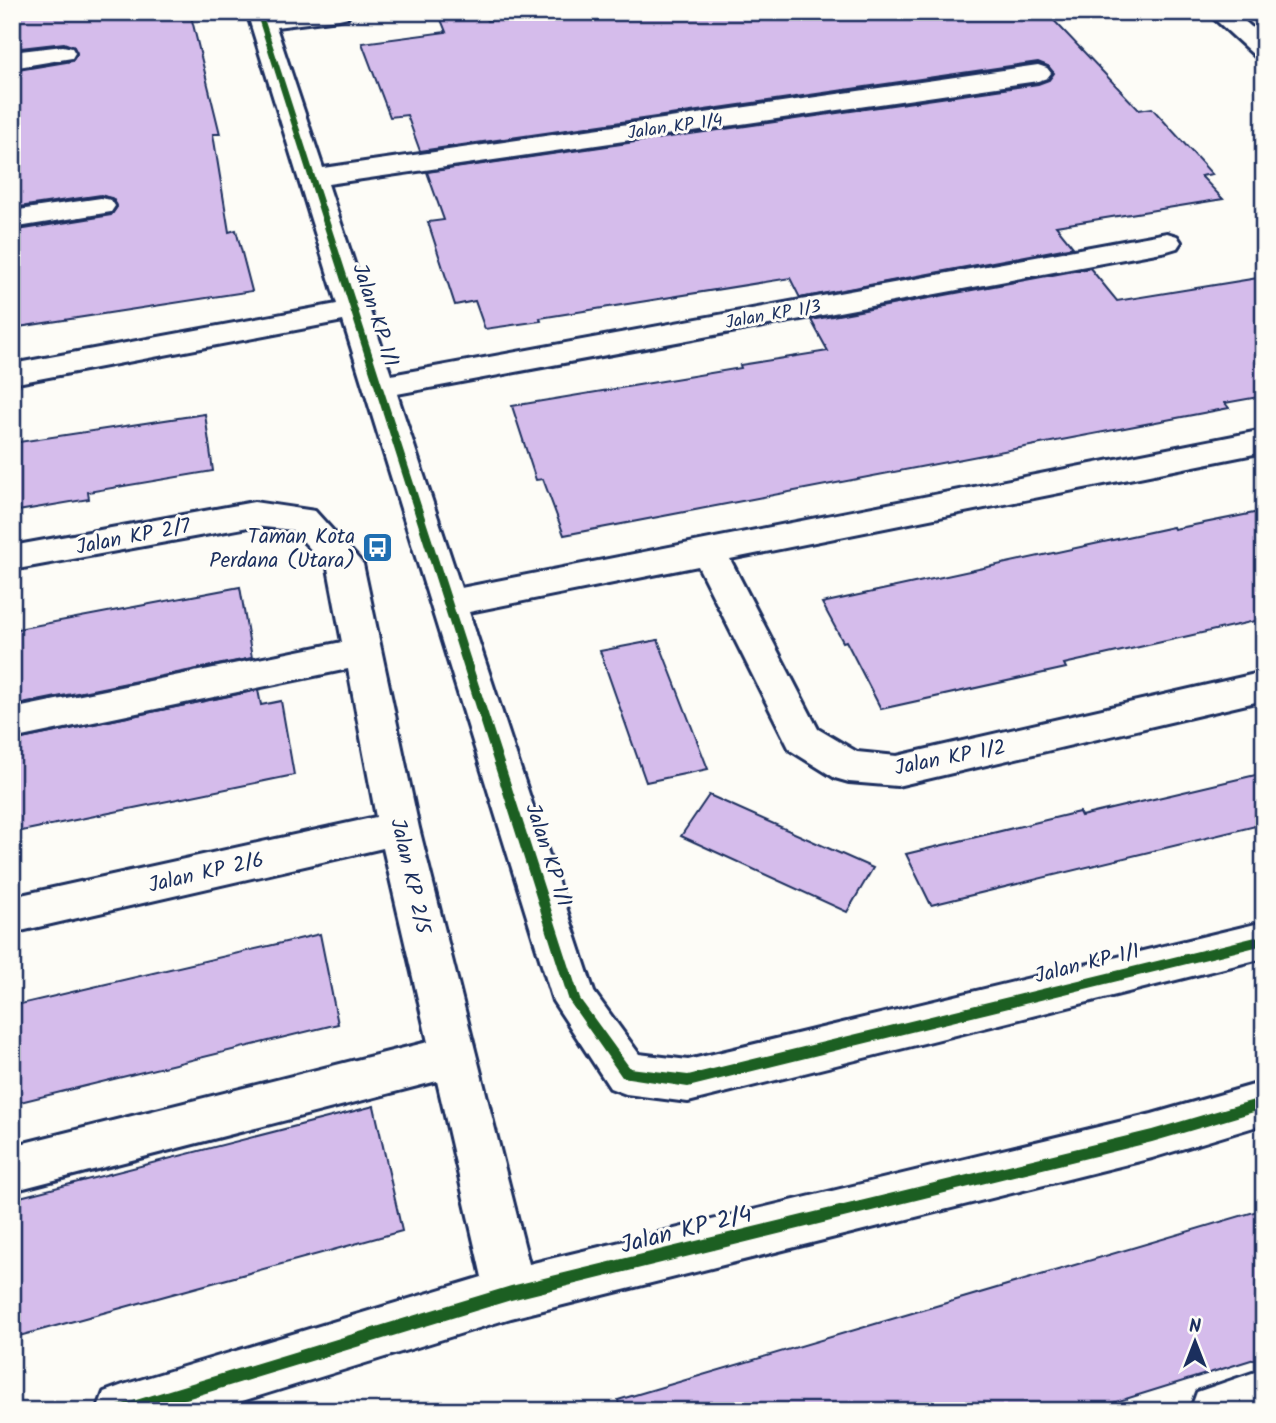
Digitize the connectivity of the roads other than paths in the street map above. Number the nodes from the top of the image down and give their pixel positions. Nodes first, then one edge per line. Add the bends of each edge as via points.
1 (339, 12) edge
2 (1219, 12) edge
3 (261, 17) edge
4 (1264, 51) edge
5 (63, 53) dead end
6 (12, 60) edge
7 (1038, 73) dead end
8 (312, 178) junction
9 (101, 206) dead end
10 (12, 220) edge
11 (1167, 242) dead end
12 (354, 310) junction
13 (12, 374) edge
14 (379, 387) junction
15 (1264, 441) edge
16 (254, 514) joint
17 (709, 552) junction
18 (12, 558) edge
19 (448, 603) junction
20 (362, 652) junction
21 (1264, 686) edge
22 (12, 724) edge
23 (399, 828) junction
24 (12, 915) edge
25 (1264, 940) edge
26 (454, 1056) junction
27 (1264, 1103) edge
28 (12, 1169) edge
29 (511, 1293) junction
30 (1264, 1395) edge
31 (123, 1411) edge
32 (1216, 1411) edge

1 - 3 street
2 - 4 street
3 - 8 street, Jalan KP 1/1
5 - 6 street
7 - 8 street, Jalan KP 1/4
8 - 12 street, Jalan KP 1/1
9 - 10 street
11 - 14 street, Jalan KP 1/3
12 - 13 street, Jalan KP 1/1
12 - 14 street, Jalan KP 1/1
14 - 19 street, Jalan KP 1/1
15 - 17 street
16 - 18 street, Jalan KP 2/7
16 - 20 street, Jalan KP 2/5 via 303,519 345,564
17 - 19 street
17 - 21 street, Jalan KP 1/2 via 804,739 849,767 897,771
19 - 25 street, Jalan KP 1/1 via 575,1001 626,1073 688,1081
20 - 22 street
20 - 23 street, Jalan KP 2/5
23 - 24 street, Jalan KP 2/6
23 - 26 street, Jalan KP 2/5
26 - 28 street
26 - 29 street, Jalan KP 2/5
27 - 29 street, Jalan KP 2/4 via 1152,1136
29 - 31 street, Jalan KP 2/4
30 - 32 street

